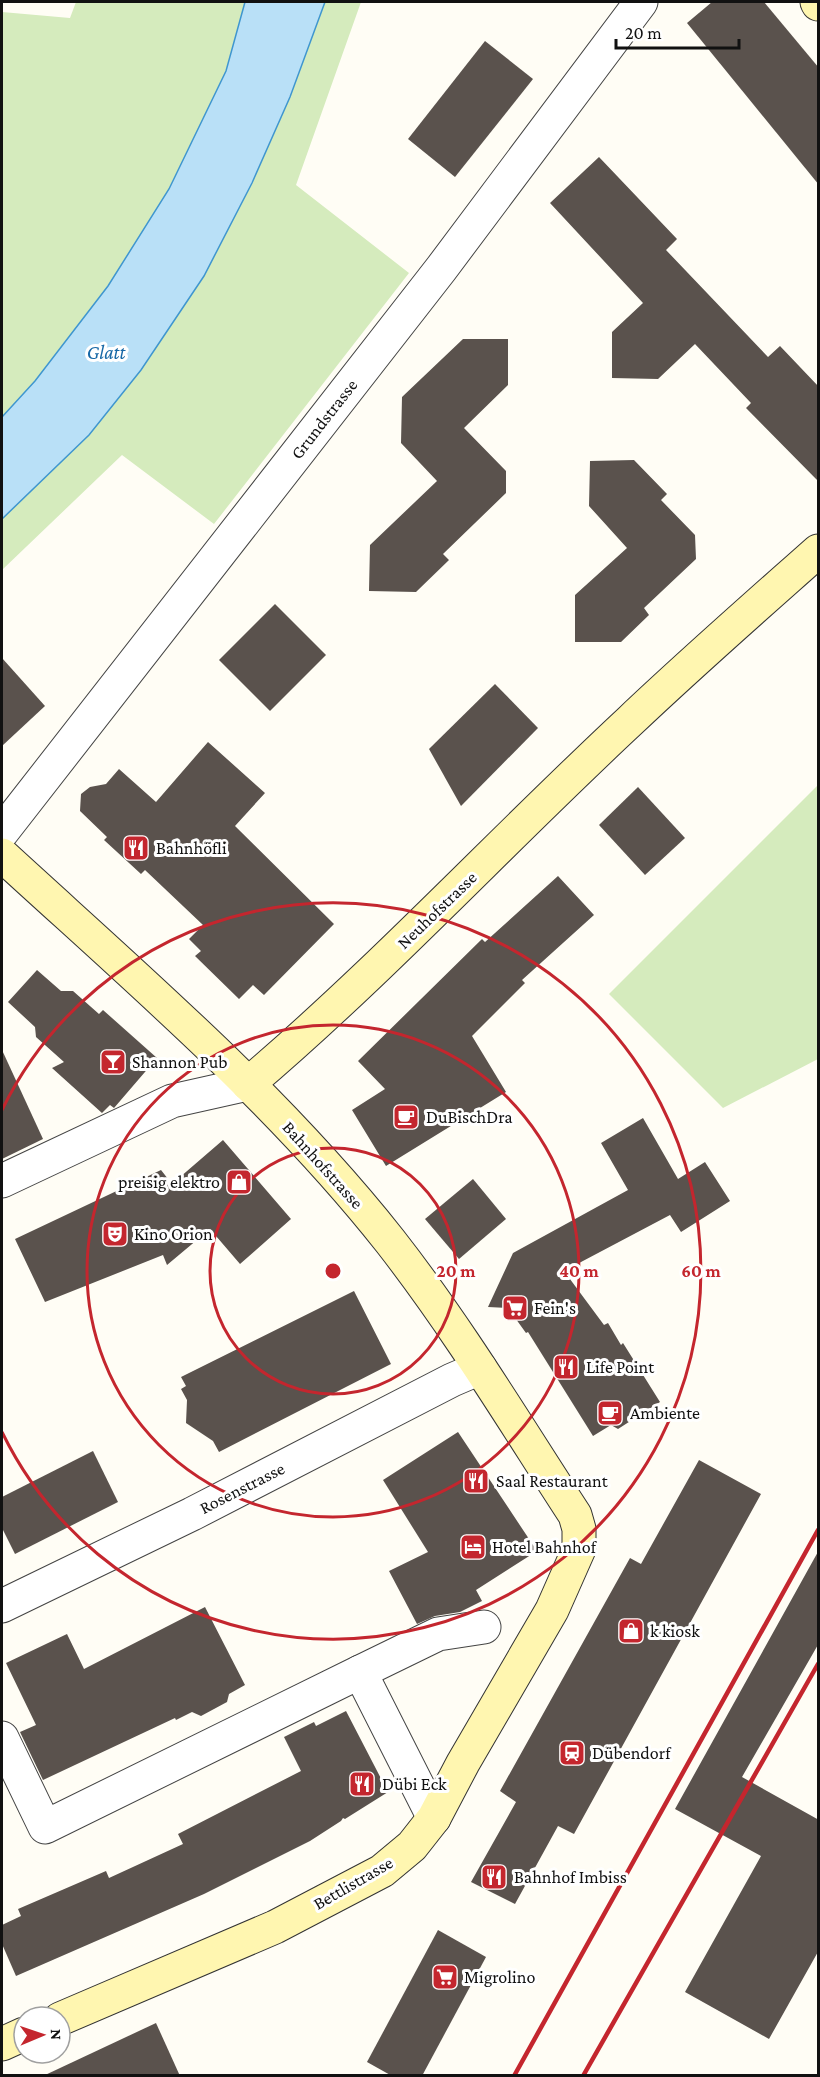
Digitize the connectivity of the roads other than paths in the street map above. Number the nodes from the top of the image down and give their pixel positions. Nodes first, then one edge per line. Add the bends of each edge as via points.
1 (641, 2) edge
2 (819, 551) edge
3 (2, 832) edge
4 (2, 855) edge
5 (248, 1084) junction
6 (2, 1181) edge
7 (480, 1368) junction
8 (579, 1529) joint
9 (2, 1606) edge
10 (484, 1627) dead end
11 (360, 1672) junction
12 (2, 1738) edge
13 (434, 1818) junction
14 (72, 2014) edge

1 - 3 street, Grundstrasse via 441,269
2 - 5 street, Neuhofstrasse via 629,722 310,1031
4 - 5 street, Bahnhofstrasse
5 - 6 street, Neuhofstrasse via 172,1101
5 - 7 street, Bahnhofstrasse via 390,1241
7 - 8 street, Bahnhofstrasse via 575,1515
7 - 9 street, Rosenstrasse
8 - 13 street, Bettlistrasse via 579,1548 552,1610
10 - 11 street via 438,1634
11 - 12 street via 45,1827
11 - 13 street
13 - 14 street, Bettlistrasse via 412,1845 382,1871 275,1927

